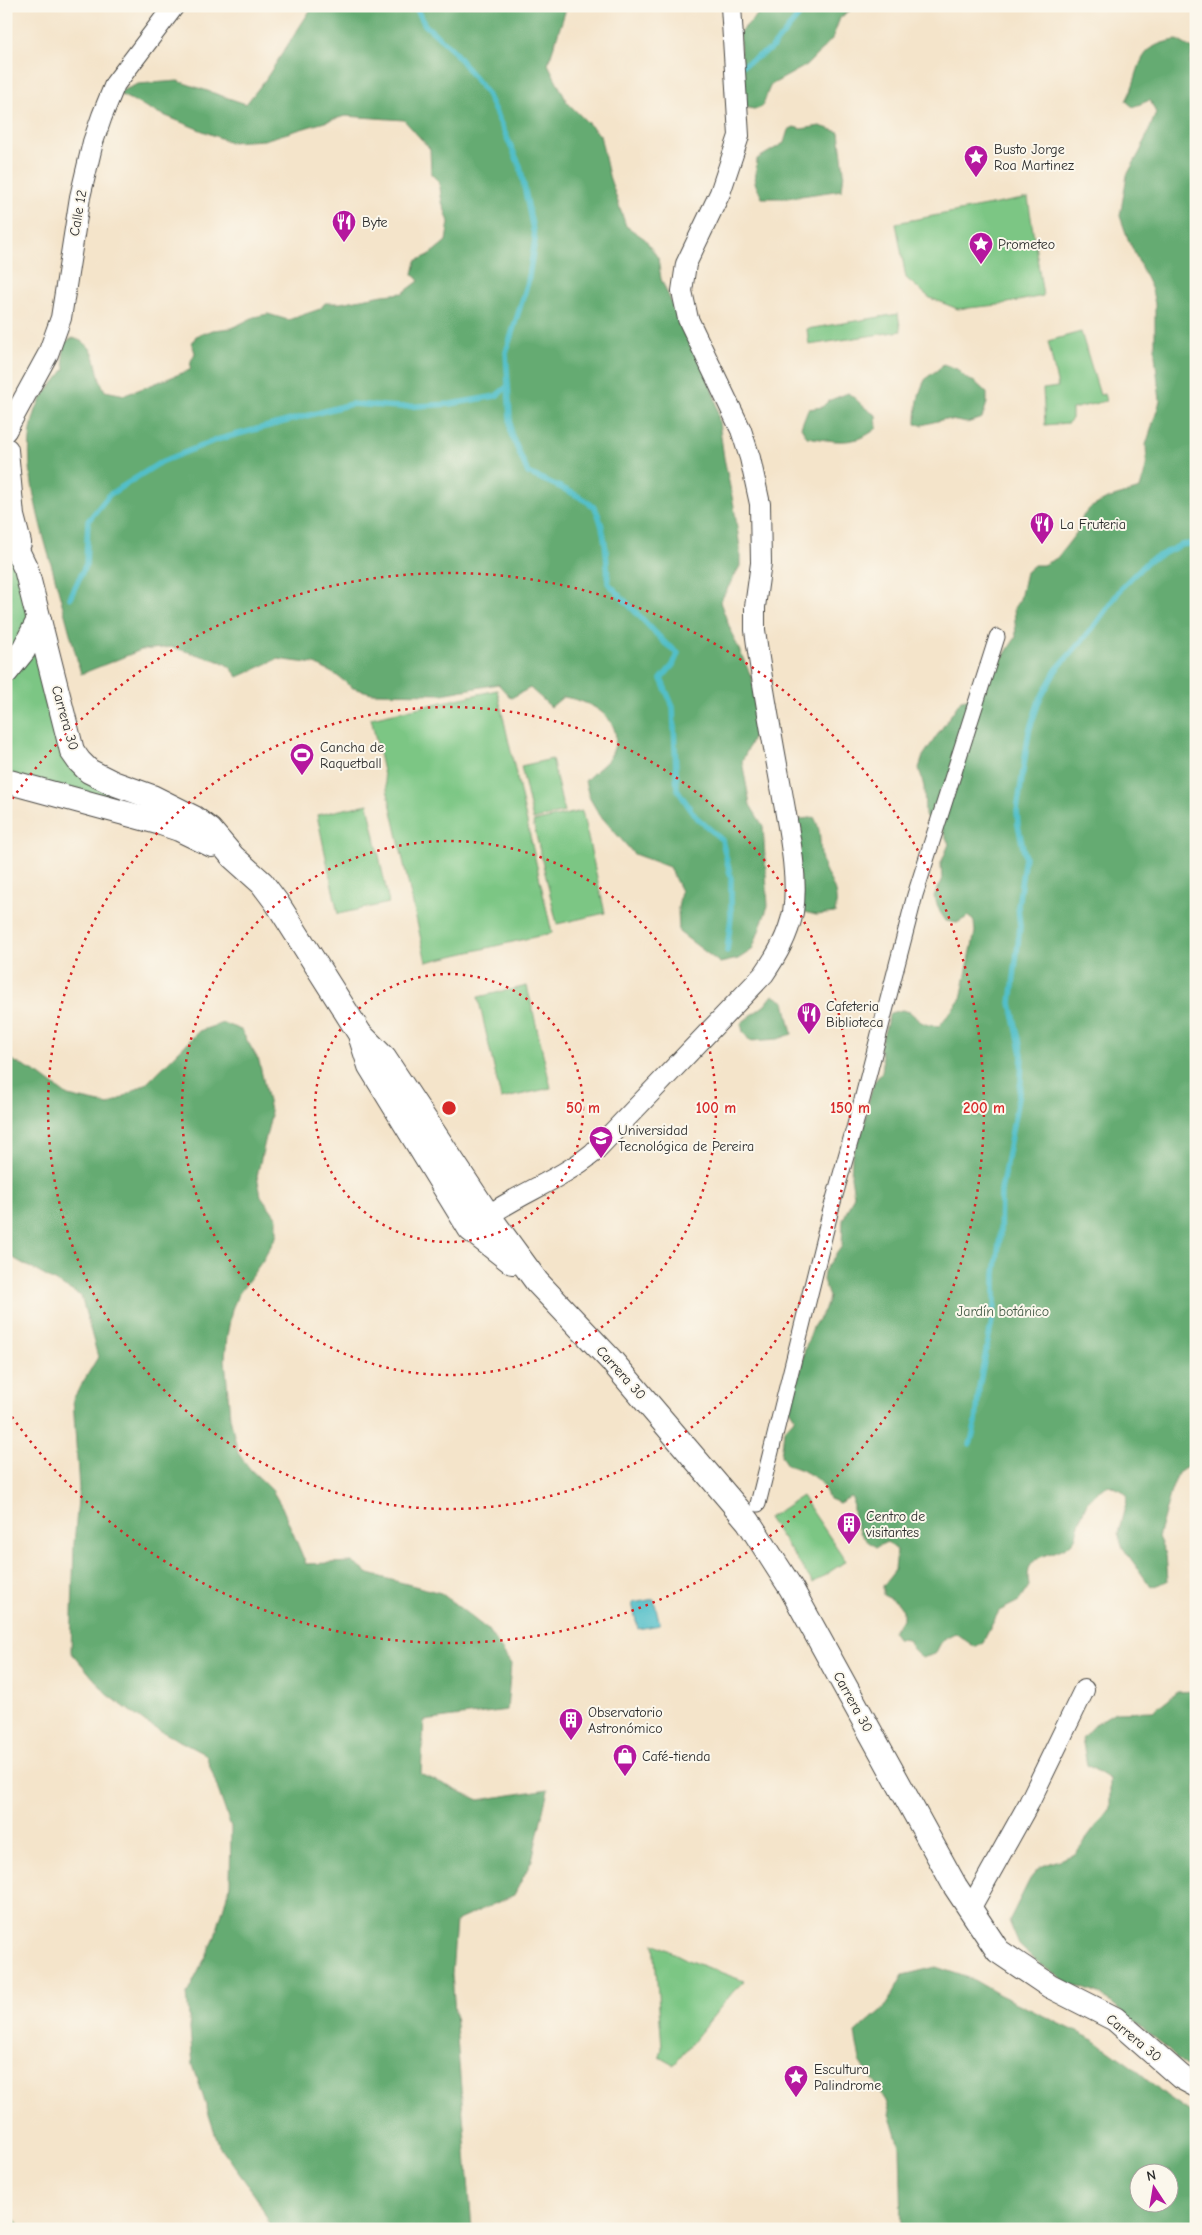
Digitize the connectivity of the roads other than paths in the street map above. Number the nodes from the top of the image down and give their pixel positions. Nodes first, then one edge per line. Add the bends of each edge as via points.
1 (153, 6) edge
2 (174, 6) edge
3 (732, 6) edge
4 (156, 28) junction
5 (6, 431) edge
6 (6, 450) edge
7 (6, 528) edge
8 (26, 569) junction
9 (40, 620) junction
10 (997, 638) dead end
11 (6, 672) edge
12 (6, 781) edge
13 (234, 857) junction
14 (479, 1222) junction
15 (758, 1504) dead end
16 (1084, 1690) dead end
17 (970, 1908) junction
18 (1196, 2086) edge

1 - 4 street
2 - 4 street, Calle 12
3 - 14 street via 739,136 720,193 686,264 682,291 688,320 740,430 760,504 761,563 755,630 788,826 793,912 777,955 764,974 593,1153 561,1176
4 - 5 street, Calle 12 via 115,84 102,116 80,197 61,318 48,354
6 - 8 street via 12,516
7 - 8 street, Carrera 30
8 - 9 street, Carrera 30
9 - 11 street via 23,651
9 - 13 street, Carrera 30 via 72,751 79,761 113,783 152,797 194,818 210,830
10 - 15 street via 915,895 830,1213
12 - 13 street, Carrera 30 via 161,823
13 - 14 street, Carrera 30 via 277,903 360,1034 384,1058
14 - 17 street, Carrera 30 via 610,1359 748,1521 791,1588 930,1842
16 - 17 street via 1029,1803
17 - 18 street, Carrera 30 via 998,1951 1050,1986 1114,2019 1181,2077

